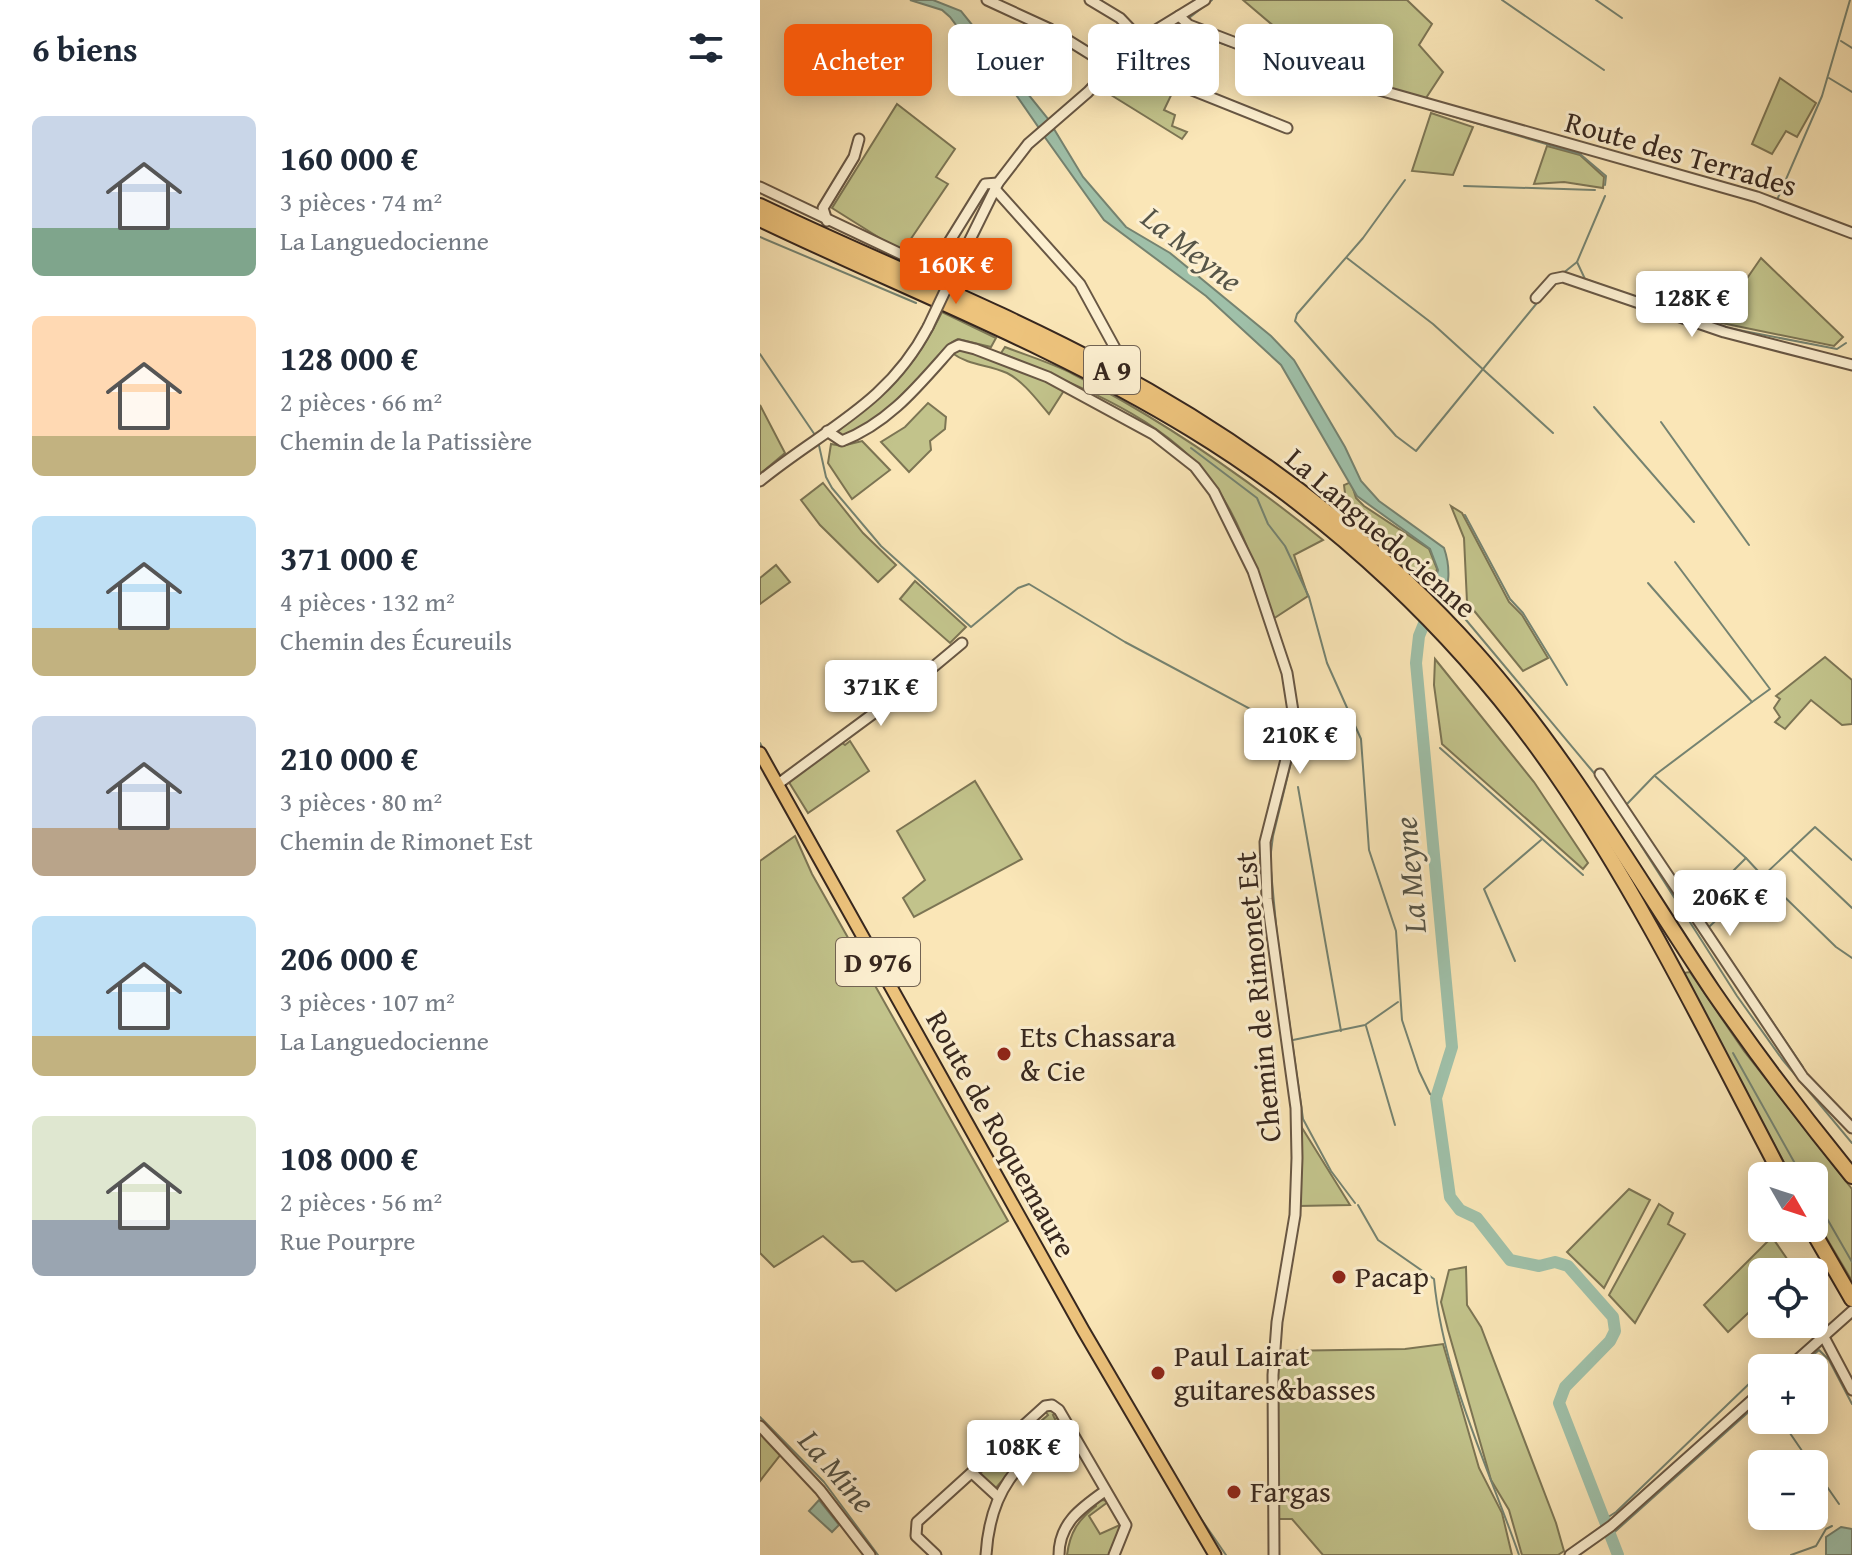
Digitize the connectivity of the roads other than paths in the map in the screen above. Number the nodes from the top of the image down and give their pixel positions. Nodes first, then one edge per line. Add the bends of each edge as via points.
1 (987, 0) edge
2 (1090, 0) edge
3 (1205, 0) edge
4 (1179, 16) junction
5 (1126, 24) edge
6 (1165, 24) edge
7 (1088, 50) edge
8 (1088, 92) edge
9 (1200, 96) edge
10 (1287, 128) dead end
11 (859, 139) dead end
12 (996, 186) junction
13 (760, 187) edge
14 (760, 206) edge
15 (760, 219) edge
16 (827, 221) junction
17 (1852, 233) edge
18 (1536, 298) dead end
19 (1115, 348) dead end
20 (1852, 365) edge
21 (820, 435) junction
22 (760, 481) edge
23 (1422, 606) junction
24 (1440, 624) junction
25 (962, 643) dead end
26 (760, 753) edge
27 (1600, 774) dead end
28 (778, 784) junction
29 (1852, 1128) edge
30 (1775, 1162) edge
31 (1852, 1176) edge
32 (1819, 1242) edge
33 (1852, 1302) edge
34 (1828, 1332) edge
35 (1823, 1338) edge
36 (1825, 1338) edge
37 (1804, 1354) edge
38 (1852, 1390) edge
39 (1748, 1404) edge
40 (760, 1426) edge
41 (1069, 1428) junction
42 (972, 1473) junction
43 (1105, 1491) junction
44 (997, 1496) junction
45 (870, 1555) edge
46 (936, 1555) edge
47 (986, 1555) edge
48 (1059, 1555) edge
49 (1114, 1555) edge
50 (1217, 1555) edge
51 (1274, 1555) edge
52 (1570, 1555) edge

1 - 7 street
2 - 5 street
3 - 4 street
4 - 6 street
4 - 17 street, Route des Terrades via 1189,25 1344,80 1757,197
8 - 12 street via 1040,133
9 - 10 street
11 - 16 street via 823,208
12 - 16 street via 985,184 941,255 924,265
12 - 19 street via 1080,284
12 - 21 street, bridge via 912,357 892,382
13 - 16 street
14 - 23 highway, La Languedocienne / A 9 via 1070,349 1186,413 1285,479
15 - 23 highway, La Languedocienne / A 9 via 1102,378 1193,430 1310,514
18 - 20 street via 1553,279 1563,277 1724,332
21 - 22 street
21 - 51 street, Chemin de Rimonet Est via 842,441 861,432 895,410 951,349 975,349 1048,377 1178,451 1214,492 1253,571 1287,673 1295,724 1265,842 1267,899 1296,1108 1297,1158 1295,1215 1273,1375
23 - 24 highway, La Languedocienne / A 9
24 - 30 highway, La Languedocienne / A 9 via 1534,742 1586,819
24 - 31 highway, La Languedocienne / A 9 via 1543,735 1728,1012
25 - 28 street
26 - 28 main road, Route de Roquemaure / D 976
27 - 29 street via 1803,1077
28 - 50 main road, Route de Roquemaure / D 976 via 1083,1330
32 - 33 highway
33 - 34 street
35 - 37 street
36 - 38 street
39 - 52 street via 1611,1526
40 - 45 street via 820,1490
41 - 42 street via 1056,1406 1045,1406
41 - 43 street
41 - 44 street via 1026,1458
42 - 44 street
42 - 46 street via 917,1522 916,1536
43 - 48 street via 1066,1525
43 - 49 street via 1126,1525
44 - 47 street

